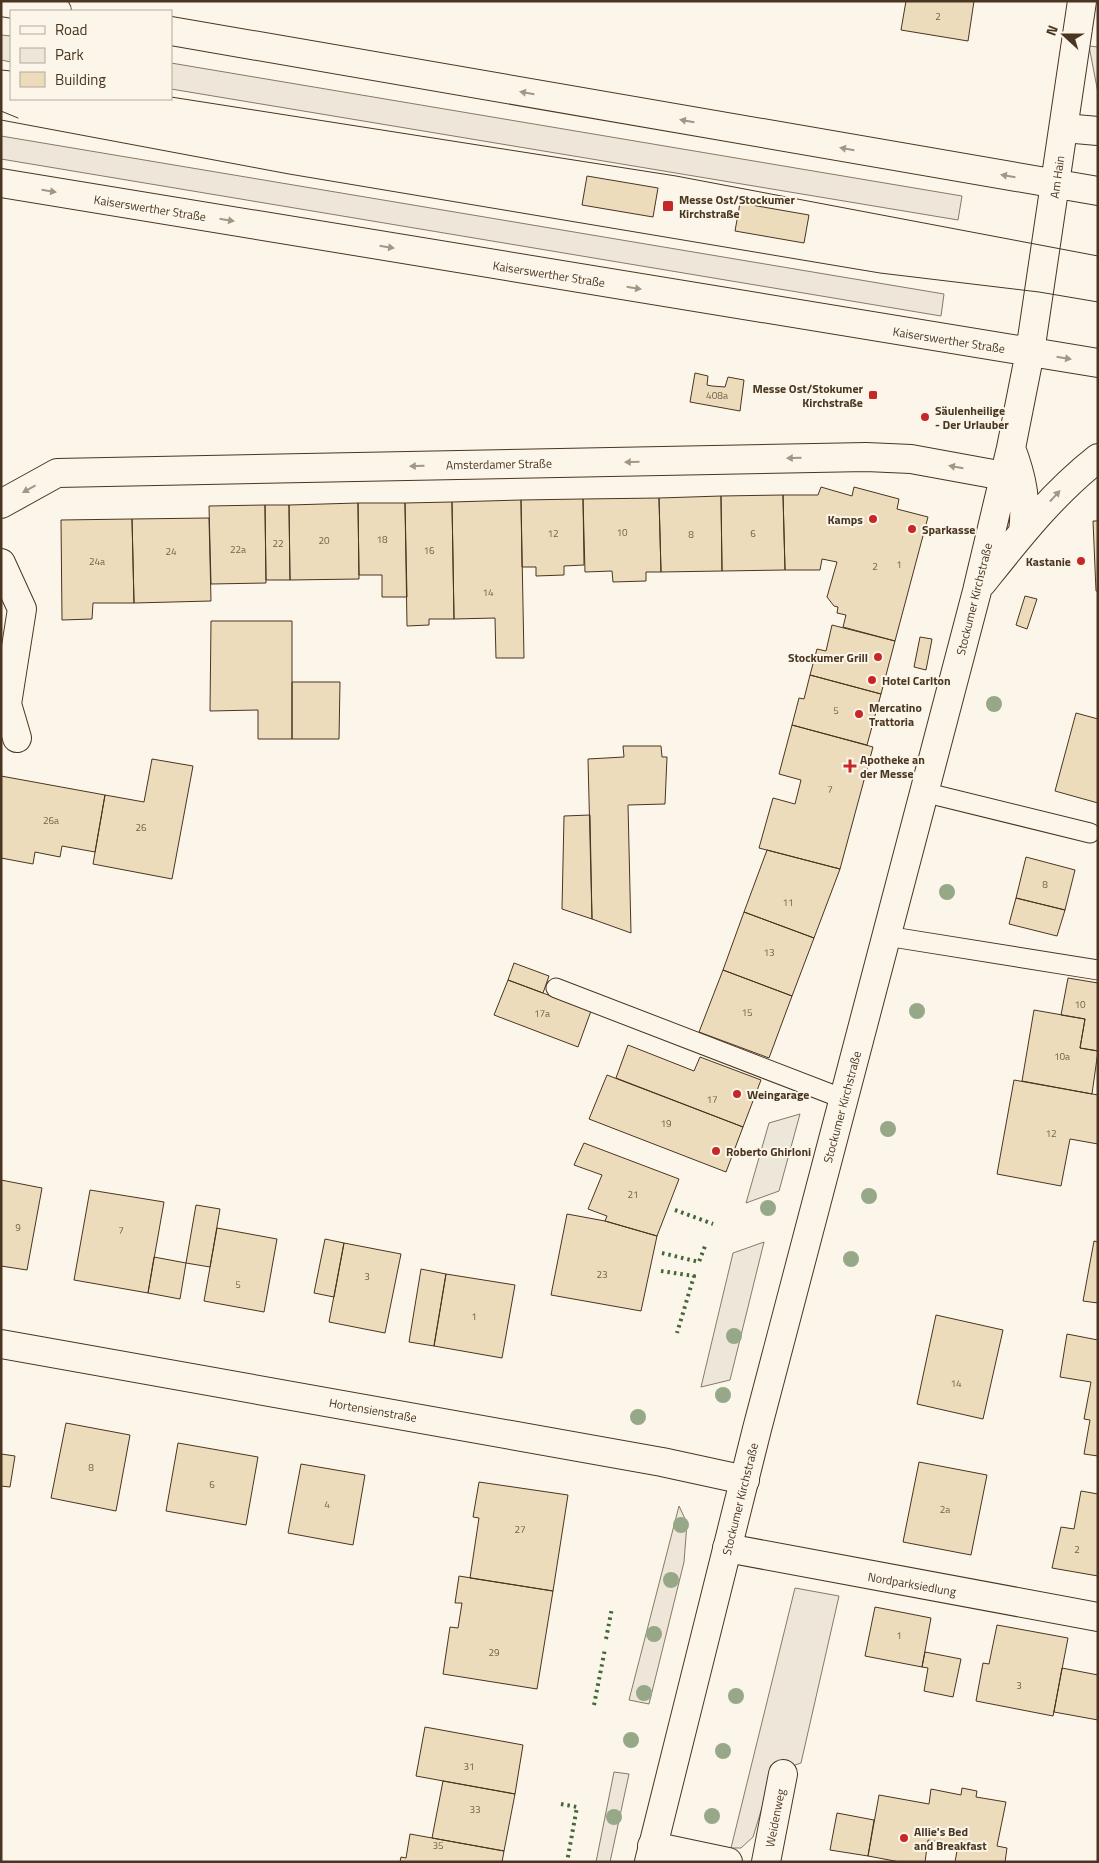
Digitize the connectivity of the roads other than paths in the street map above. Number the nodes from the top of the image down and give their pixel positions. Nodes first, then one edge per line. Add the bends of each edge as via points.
1 (1082, 1) edge
2 (1, 2) edge
3 (51, 10) edge
4 (172, 31) edge
5 (1064, 128) junction
6 (1098, 131) edge
7 (1, 183) edge
8 (1056, 184) junction
9 (1098, 191) edge
10 (1030, 352) junction
11 (1098, 363) edge
12 (1011, 448) junction
13 (1098, 458) edge
14 (1004, 476) junction
15 (1, 504) edge
16 (1023, 532) junction
17 (1, 562) edge
18 (977, 590) junction
19 (17, 738) dead end
20 (924, 792) junction
21 (1090, 833) dead end
22 (886, 936) junction
23 (1098, 970) edge
24 (556, 988) dead end
25 (844, 1099) junction
26 (1, 1344) edge
27 (745, 1480) junction
28 (727, 1548) junction
29 (1098, 1617) edge
30 (783, 1774) dead end
31 (651, 1854) edge
32 (728, 1862) edge
33 (766, 1862) edge

1 - 5 street, Am Hain
2 - 3 street
8 -> 4 street
5 - 6 street
5 - 8 street, Am Hain
7 -> 10 street, Kaiserswerther Straße
8 - 9 street
8 - 10 street, Am Hain
10 -> 11 street, Kaiserswerther Straße
10 - 12 street, Stockumer Kirchstraße
12 - 14 street, Stockumer Kirchstraße
12 - 16 street via 1026,502
16 -> 13 street via 1070,480
14 -> 15 street, Amsterdamer Straße via 911,459 866,457 57,473
14 - 18 street, Stockumer Kirchstraße
16 - 18 street
17 - 19 street via 22,609 7,704
18 - 20 street, Stockumer Kirchstraße
20 - 21 lane
20 - 22 street, Stockumer Kirchstraße
22 - 23 lane
22 - 25 street, Stockumer Kirchstraße
24 - 25 lane
25 - 27 street, Stockumer Kirchstraße
26 - 27 street, Hortensienstraße via 662,1462
27 - 28 street, Stockumer Kirchstraße
28 - 29 street, Nordparksiedlung
28 - 31 street, Stockumer Kirchstraße
30 - 33 street, Weidenweg
31 - 32 street

